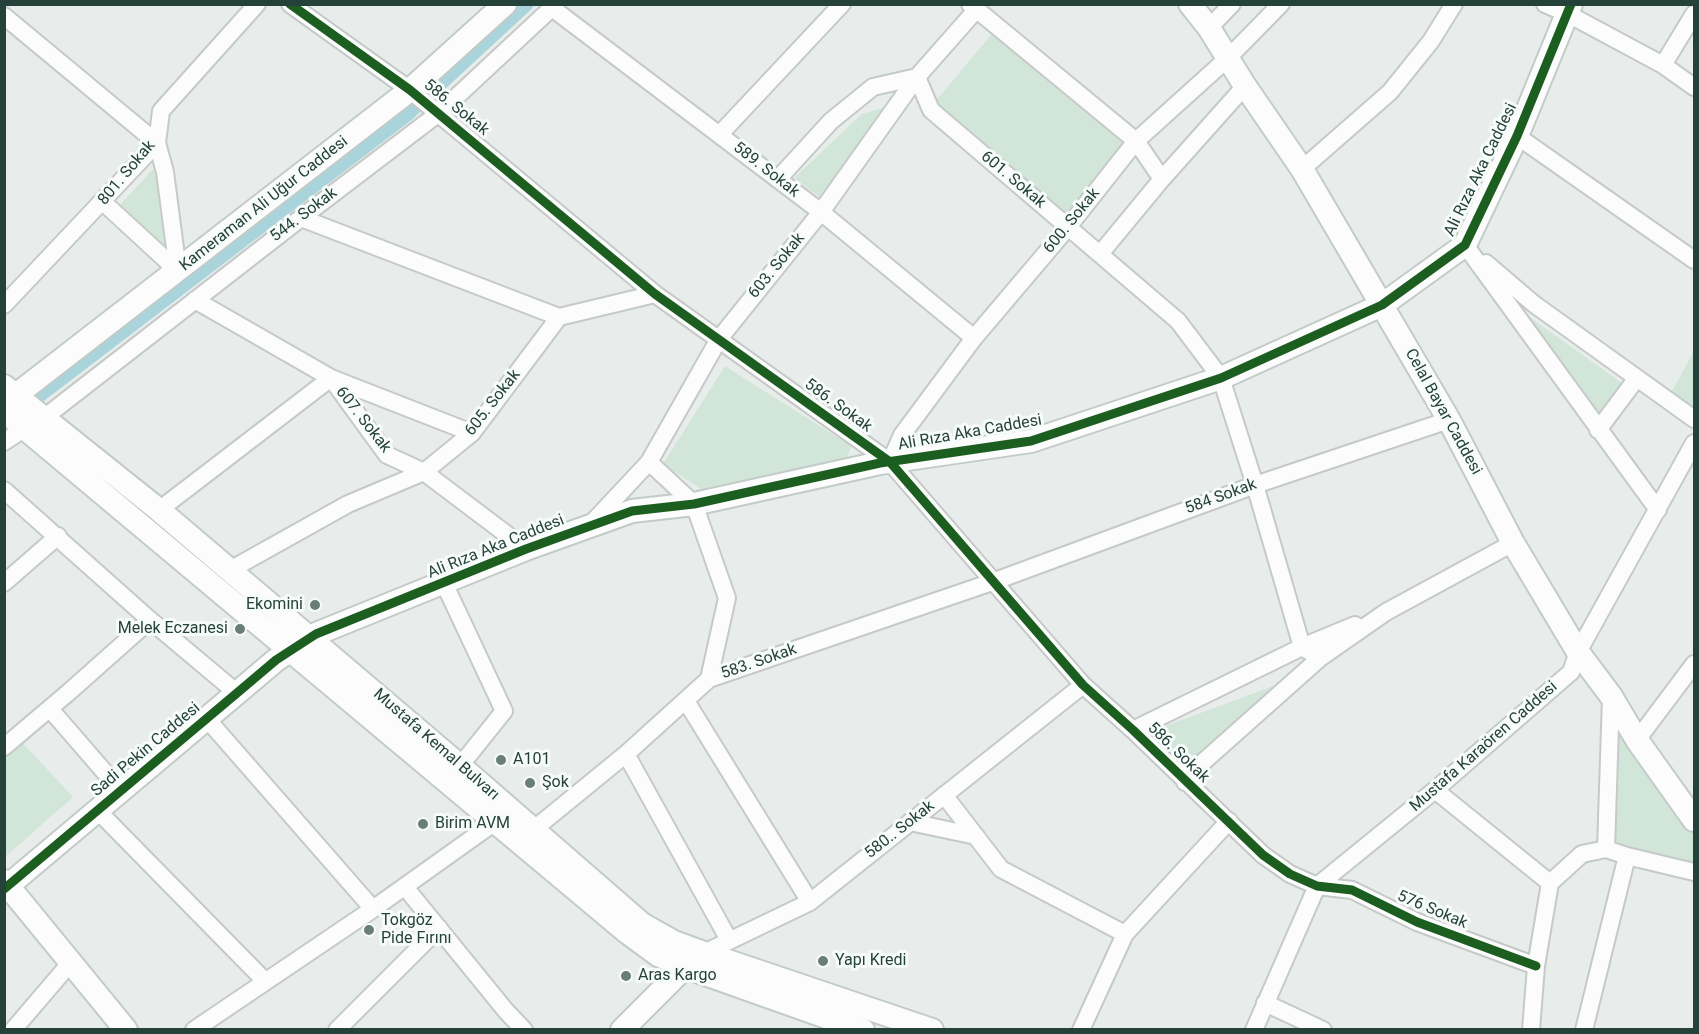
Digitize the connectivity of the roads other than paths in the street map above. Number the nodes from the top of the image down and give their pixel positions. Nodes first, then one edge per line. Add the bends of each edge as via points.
1 (10, 4) edge
2 (257, 4) edge
3 (290, 4) edge
4 (505, 4) edge
5 (842, 4) edge
6 (1190, 4) edge
7 (1232, 4) edge
8 (1281, 4) edge
9 (1454, 4) edge
10 (1545, 4) edge
11 (554, 6) edge
12 (973, 8) edge
13 (1570, 9) edge
14 (4, 11) edge
15 (1695, 14) edge
16 (4, 16) edge
17 (1209, 28) junction
18 (1228, 58) junction
19 (1664, 65) junction
20 (917, 77) junction
21 (1245, 86) junction
22 (1695, 87) edge
23 (410, 90) junction
24 (439, 113) junction
25 (720, 134) junction
26 (1517, 136) junction
27 (1136, 141) junction
28 (157, 143) junction
29 (1302, 169) junction
30 (778, 179) junction
31 (1162, 179) junction
32 (103, 202) junction
33 (821, 212) junction
34 (301, 218) junction
35 (1068, 226) junction
36 (1465, 245) junction
37 (1100, 254) junction
38 (1695, 260) edge
39 (178, 271) junction
40 (655, 294) junction
41 (195, 300) junction
42 (4, 305) edge
43 (1382, 306) junction
44 (559, 317) junction
45 (974, 338) junction
46 (719, 339) junction
47 (331, 378) junction
48 (1221, 378) junction
49 (1637, 378) junction
50 (11, 398) edge
51 (1695, 419) edge
52 (37, 420) junction
53 (1449, 420) junction
54 (1598, 430) junction
55 (471, 433) junction
56 (4, 442) edge
57 (1695, 443) edge
58 (649, 462) junction
59 (890, 462) junction
60 (424, 472) junction
61 (1255, 484) junction
62 (4, 490) edge
63 (694, 504) junction
64 (159, 510) junction
65 (1658, 510) junction
66 (588, 527) junction
67 (58, 536) junction
68 (1513, 543) junction
69 (526, 549) junction
70 (230, 570) junction
71 (995, 581) junction
72 (4, 583) edge
73 (444, 584) junction
74 (1386, 612) junction
75 (150, 620) junction
76 (310, 637) junction
77 (1302, 647) junction
78 (290, 651) junction
79 (1578, 652) junction
80 (1320, 658) junction
81 (1695, 664) edge
82 (710, 679) junction
83 (1083, 685) junction
84 (237, 693) junction
85 (1611, 696) junction
86 (686, 701) junction
87 (50, 709) junction
88 (207, 719) junction
89 (1133, 730) junction
90 (1637, 740) junction
91 (4, 747) edge
92 (626, 754) junction
93 (460, 766) junction
94 (1185, 782) junction
95 (1436, 790) junction
96 (121, 791) junction
97 (944, 795) junction
98 (98, 811) junction
99 (1695, 820) edge
100 (1229, 821) junction
101 (495, 822) junction
102 (910, 822) junction
103 (533, 830) junction
104 (976, 836) junction
105 (1606, 849) junction
106 (1627, 856) junction
107 (1695, 872) edge
108 (1550, 883) junction
109 (6, 885) edge
110 (1317, 886) junction
111 (405, 887) junction
112 (810, 902) junction
113 (373, 909) junction
114 (439, 928) junction
115 (1125, 934) junction
116 (729, 940) junction
117 (704, 953) junction
118 (72, 961) junction
119 (1536, 966) junction
120 (685, 967) junction
121 (265, 981) junction
122 (1265, 1003) junction
123 (13, 1029) edge
124 (126, 1029) edge
125 (194, 1029) edge
126 (337, 1029) edge
127 (524, 1029) edge
128 (623, 1029) edge
129 (863, 1029) edge
130 (932, 1029) edge
131 (1081, 1029) edge
132 (1254, 1029) edge
133 (1323, 1029) edge
134 (1531, 1029) edge
135 (1584, 1029) edge

1 - 14 street
2 - 28 street, 801. Sokak via 161,111
3 - 23 street, 586. Sokak
4 - 23 street, Kameraman Ali Uğur Caddesi
5 - 25 street
6 - 17 street, Celal Bayar Caddesi
7 - 17 street
8 - 18 street, 600. Sokak
9 - 29 street via 1431,41 1390,92
10 - 13 street
11 - 24 street, 544. Sokak
11 - 25 street, 589. Sokak
12 - 20 street, 603. Sokak
12 - 27 street
13 - 19 street
13 - 26 street, Ali Rıza Aka Caddesi
15 - 19 street
16 - 28 street
17 - 18 street, Celal Bayar Caddesi
18 - 21 street, Celal Bayar Caddesi
18 - 27 street, 600. Sokak
19 - 22 street
20 - 30 street via 873,87 831,121
20 - 33 street, 603. Sokak
20 - 35 street, 601. Sokak via 931,110
21 - 29 street, Celal Bayar Caddesi
21 - 31 street
23 - 24 street, 586. Sokak
23 - 39 street, Kameraman Ali Uğur Caddesi
24 - 34 street, 544. Sokak
24 - 40 street, 586. Sokak
25 - 30 street, 589. Sokak
26 - 36 street, Ali Rıza Aka Caddesi
26 - 38 street
27 - 31 street
27 - 35 street, 600. Sokak
28 - 32 street, 801. Sokak
28 - 39 street via 165,172
29 - 43 street, Celal Bayar Caddesi
30 - 33 street, 589. Sokak
31 - 37 street
32 - 39 street
32 - 42 street, 801. Sokak
33 - 45 street, 589. Sokak
33 - 46 street, 603. Sokak
34 - 41 street, 544. Sokak
34 - 44 street
35 - 37 street, 601. Sokak
35 - 45 street, 600. Sokak
36 - 43 street, Ali Rıza Aka Caddesi
36 - 49 street via 1534,304
36 - 54 street
37 - 48 street, 601. Sokak via 1178,321
39 - 50 street, Kameraman Ali Uğur Caddesi
40 - 44 street
40 - 46 street, 586. Sokak
41 - 47 street, 607. Sokak
41 - 52 street, 544. Sokak
43 - 48 street, Ali Rıza Aka Caddesi
43 - 53 street, Celal Bayar Caddesi
44 - 55 street, 605. Sokak
45 - 59 street, 600. Sokak via 902,435
46 - 58 street, 603. Sokak
46 - 59 street, 586. Sokak
47 - 55 street
47 - 60 street, 607. Sokak via 387,455
47 - 64 street
48 - 59 street, Ali Rıza Aka Caddesi via 1031,441
48 - 61 street, 601. Sokak
49 - 51 street
49 - 54 street
50 - 52 street, Mustafa Kemal Bulvarı
52 - 56 street, 544. Sokak
52 - 64 street, Mustafa Kemal Bulvarı
52 - 78 street, Mustafa Kemal Bulvarı
53 - 61 street, 584 Sokak
53 - 68 street, Celal Bayar Caddesi
54 - 65 street
55 - 60 street, 605. Sokak
57 - 65 street, Mustafa Karaören Caddesi
58 - 63 street
58 - 66 street, 603. Sokak
59 - 63 street, Ali Rıza Aka Caddesi
59 - 71 street, 586. Sokak
60 - 69 street, 607. Sokak
60 - 70 street, 605. Sokak via 348,504
61 - 71 street, 584 Sokak
61 - 77 street, 601. Sokak
62 - 67 street
63 - 66 street, Ali Rıza Aka Caddesi via 632,511
63 - 82 street via 727,598
64 - 70 street, Mustafa Kemal Bulvarı
65 - 79 street, Mustafa Karaören Caddesi
66 - 69 street, Ali Rıza Aka Caddesi
67 - 72 street
67 - 75 street
68 - 74 street
68 - 79 street, Celal Bayar Caddesi
69 - 73 street, Ali Rıza Aka Caddesi
70 - 76 street, Mustafa Kemal Bulvarı
71 - 82 street, 583. Sokak
71 - 83 street, 586. Sokak
73 - 76 street, Ali Rıza Aka Caddesi
73 - 93 street via 504,711
74 - 77 street
74 - 80 street
75 - 84 street
75 - 87 street
76 - 78 street, Sadi Pekin Caddesi
76 - 93 street, Mustafa Kemal Bulvarı
77 - 80 street
77 - 89 street
78 - 84 street, Sadi Pekin Caddesi
78 - 101 street, Mustafa Kemal Bulvarı
79 - 85 street, Celal Bayar Caddesi
79 - 95 street, Mustafa Karaören Caddesi via 1571,672
80 - 94 street
81 - 90 street
82 - 86 street, 583. Sokak
83 - 89 street, 586. Sokak
83 - 97 street, 580.. Sokak
84 - 88 street, Sadi Pekin Caddesi
85 - 90 street, Celal Bayar Caddesi
85 - 105 street
86 - 92 street, 583. Sokak
86 - 112 street
87 - 91 street
87 - 96 street
88 - 96 street, Sadi Pekin Caddesi
88 - 113 street
89 - 94 street, 586. Sokak
90 - 99 street, Celal Bayar Caddesi
92 - 103 street, 583. Sokak
92 - 116 street
93 - 103 street, Mustafa Kemal Bulvarı
94 - 100 street, 586. Sokak
95 - 108 street
95 - 110 street, Mustafa Karaören Caddesi
96 - 98 street, Sadi Pekin Caddesi
97 - 102 street, 580.. Sokak
97 - 104 street
98 - 109 street, Sadi Pekin Caddesi
98 - 121 street
100 - 110 street, 586. Sokak via 1263,855 1290,874
100 - 115 street
101 - 111 street
101 - 120 street, Mustafa Kemal Bulvarı via 610,920 658,955
102 - 104 street
102 - 112 street, 580.. Sokak
103 - 117 street, Mustafa Kemal Bulvarı via 642,924
104 - 115 street via 1001,869
105 - 106 street
105 - 108 street via 1582,854
106 - 107 street
106 - 135 street
108 - 119 street
109 - 118 street
110 - 119 street, 576 Sokak via 1352,890 1417,922
110 - 122 street, Mustafa Karaören Caddesi
111 - 113 street
111 - 114 street
112 - 116 street, 580.. Sokak
113 - 121 street
114 - 126 street
114 - 127 street
115 - 131 street
116 - 117 street, 580.. Sokak
117 - 130 street, Mustafa Kemal Bulvarı
118 - 123 street
118 - 124 street
119 - 134 street
120 - 128 street
120 - 129 street, Mustafa Kemal Bulvarı
121 - 125 street
122 - 132 street, Mustafa Karaören Caddesi
122 - 133 street

